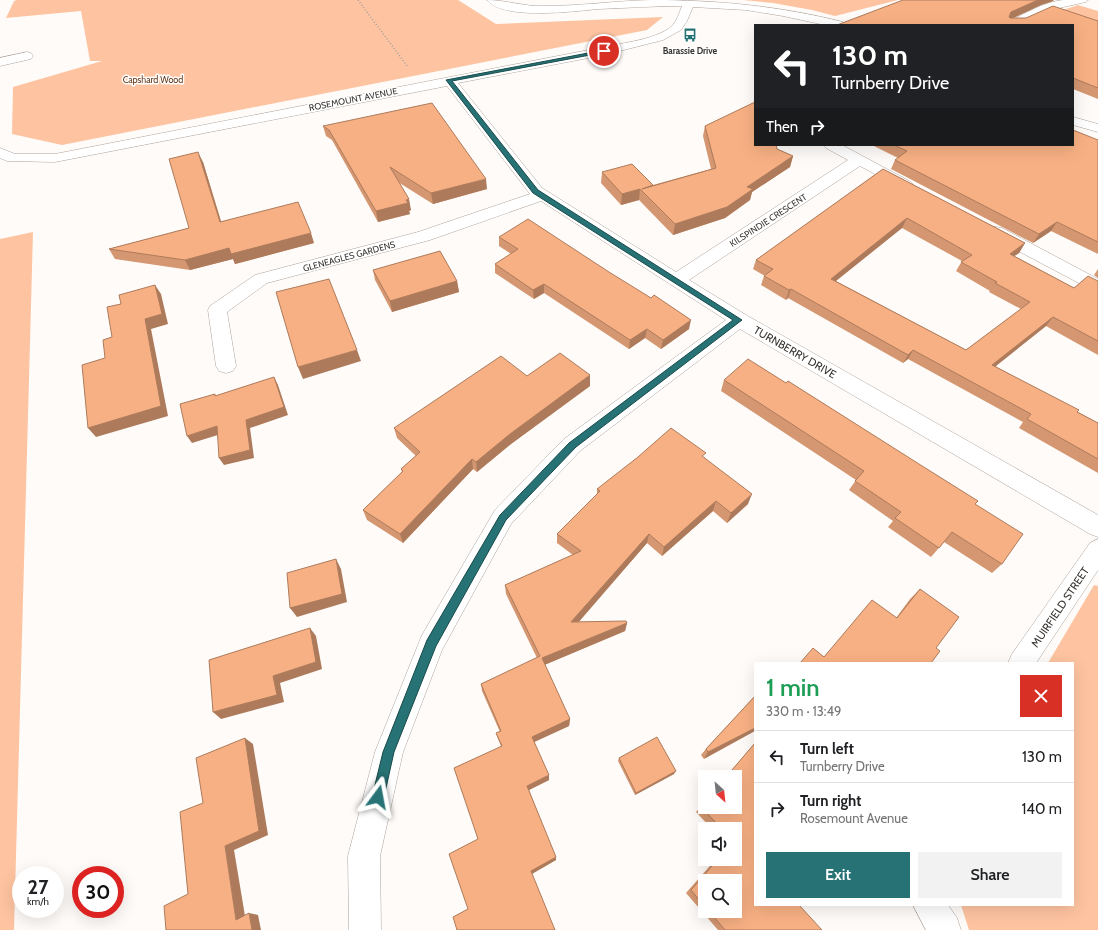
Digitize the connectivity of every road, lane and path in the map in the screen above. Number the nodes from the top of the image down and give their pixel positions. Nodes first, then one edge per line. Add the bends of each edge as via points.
1 (358, 0) edge
2 (492, 0) edge
3 (1082, 0) edge
4 (696, 2) edge
5 (835, 24) edge
6 (1014, 24) edge
7 (27, 56) dead end
8 (0, 62) edge
9 (449, 80) junction
10 (421, 86) junction
11 (1074, 121) edge
12 (1098, 128) edge
13 (833, 146) edge
14 (0, 152) edge
15 (859, 160) junction
16 (922, 193) edge
17 (542, 195) junction
18 (985, 226) edge
19 (677, 280) junction
20 (1098, 286) edge
21 (739, 320) junction
22 (226, 366) dead end
23 (1098, 527) edge
24 (1098, 550) edge
25 (1022, 662) edge
26 (930, 906) edge
27 (365, 930) edge
28 (945, 930) edge

1 - 10 path
2 - 4 street via 512,7 543,9
3 - 6 street via 1054,5
4 - 5 street via 777,11
4 - 9 street, ROSEMOUNT AVENUE via 674,30 658,37 604,51
7 - 8 street
9 - 10 street, ROSEMOUNT AVENUE
9 - 17 street, TURNBERRY DRIVE via 536,191
10 - 14 street, ROSEMOUNT AVENUE via 55,158 12,158
11 - 12 street
13 - 15 street
15 - 16 street
15 - 19 street, KILSPINDIE CRESCENT
17 - 19 street, TURNBERRY DRIVE
17 - 22 street, GLENEAGLES GARDENS via 424,236 261,279 217,310
18 - 20 street
19 - 21 street, TURNBERRY DRIVE
21 - 23 street, TURNBERRY DRIVE
21 - 27 street via 572,445 503,517 431,644 388,752 364,856
24 - 25 street, MUIRFIELD STREET
26 - 28 street

